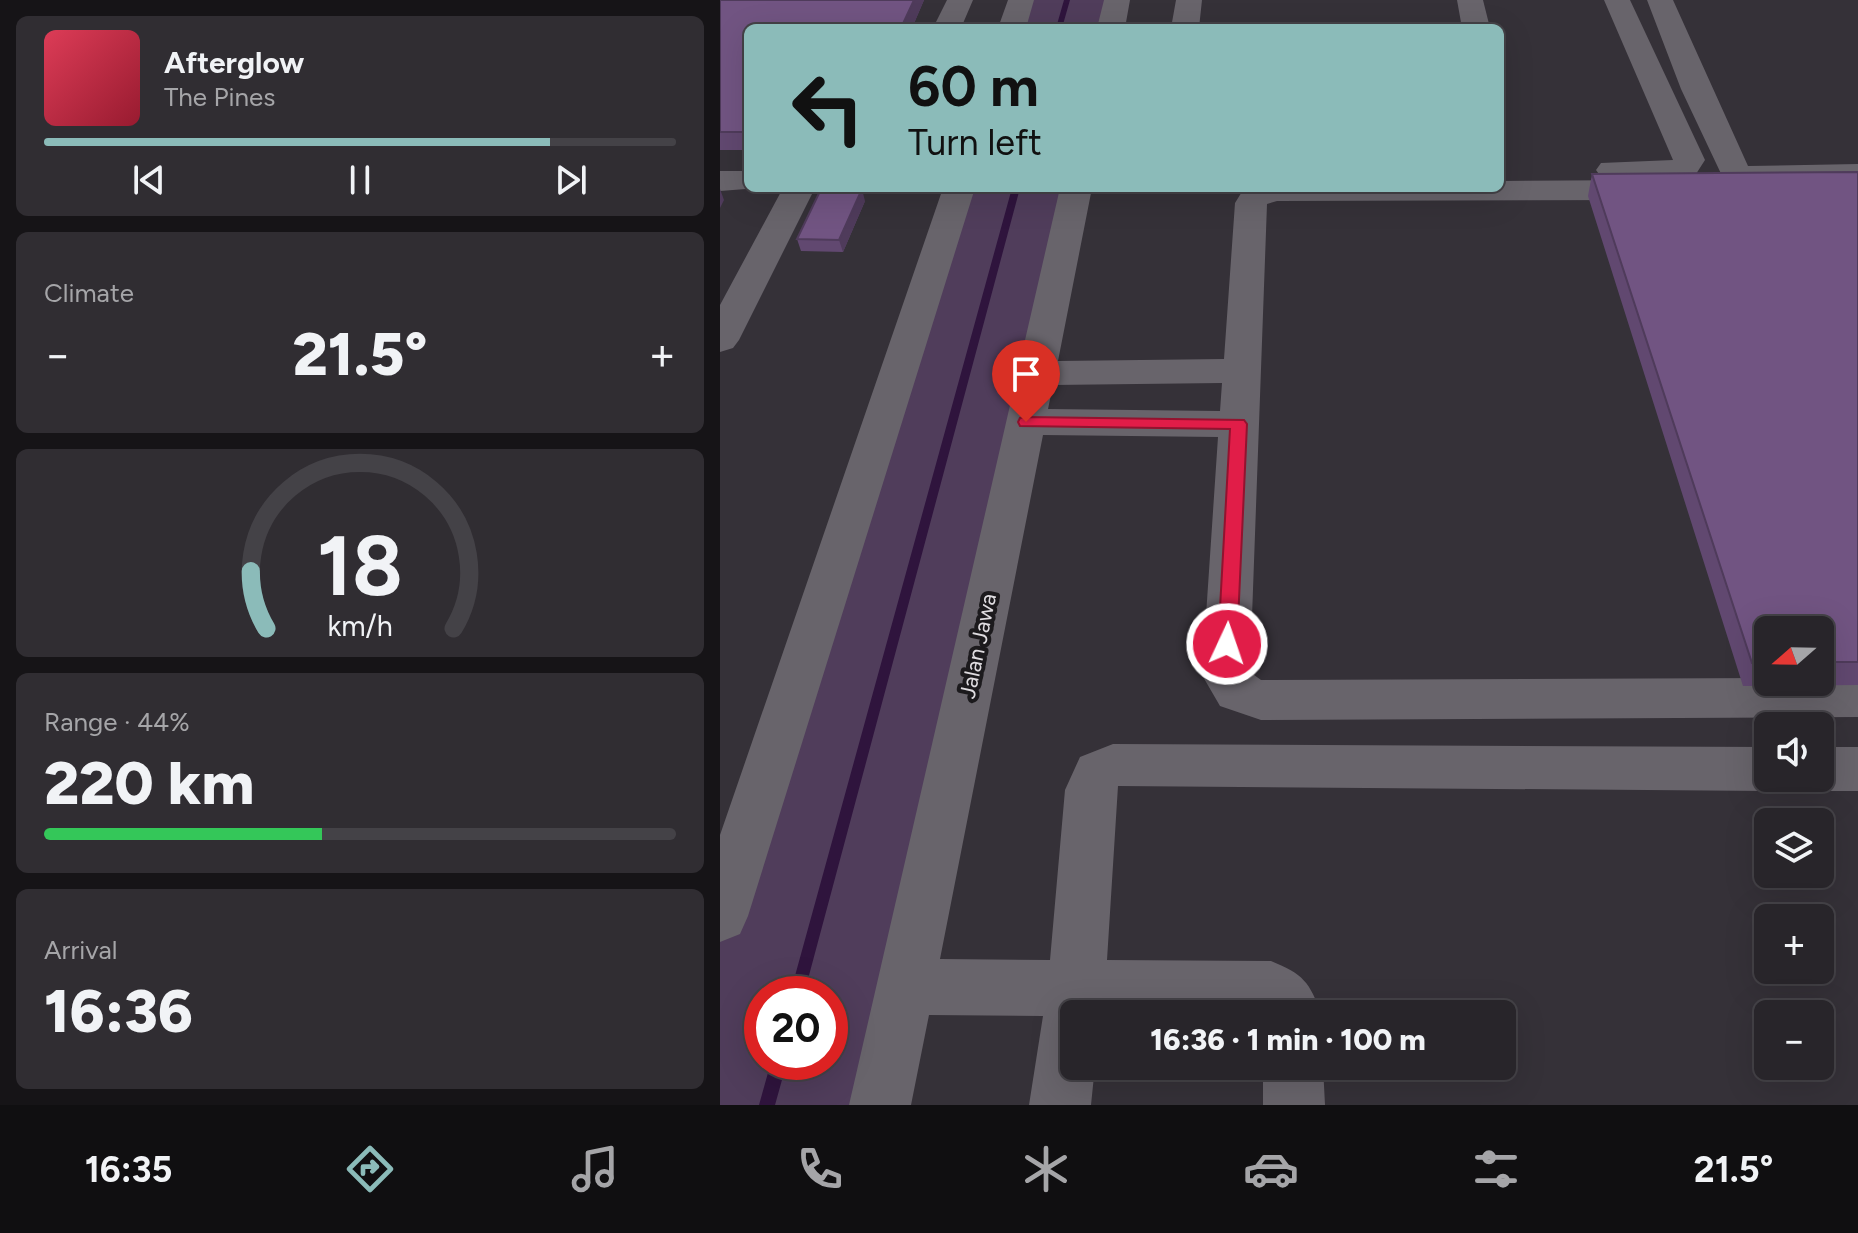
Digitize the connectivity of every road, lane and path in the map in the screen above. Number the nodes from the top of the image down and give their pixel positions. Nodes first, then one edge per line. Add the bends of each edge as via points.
1 (960, 0) edge
2 (1021, 0) edge
3 (1117, 0) edge
4 (1189, 0) edge
5 (1470, 0) edge
6 (1617, 0) edge
7 (1660, 0) edge
8 (949, 24) edge
9 (1013, 24) edge
10 (1112, 24) edge
11 (1186, 24) edge
12 (1475, 24) edge
13 (1504, 169) edge
14 (1858, 174) edge
15 (720, 181) edge
16 (744, 181) edge
17 (1858, 190) edge
18 (1504, 191) edge
19 (797, 192) edge
20 (958, 192) edge
21 (1075, 192) edge
22 (1265, 192) edge
23 (720, 340) edge
24 (1242, 371) junction
25 (1037, 373) junction
26 (1026, 422) junction
27 (1239, 424) junction
28 (1858, 697) edge
29 (1754, 769) edge
30 (1834, 769) edge
31 (1858, 769) edge
32 (720, 916) edge
33 (905, 987) junction
34 (1076, 988) junction
35 (1285, 1000) edge
36 (1293, 1080) edge
37 (880, 1105) edge
38 (1060, 1105) edge
39 (1294, 1105) edge

1 - 8 street
2 - 9 street
3 - 10 street
4 - 11 street
5 - 12 street
6 - 13 street via 1689,160 1685,167
7 - 14 street via 1735,173
15 - 16 street
17 - 18 street
19 - 23 street
20 - 32 street
21 - 25 street, Jalan Jawa
22 - 24 street via 1251,203
24 - 25 street
24 - 27 street
25 - 26 street, Jalan Jawa
26 - 27 street
26 - 33 street, Jalan Jawa
27 - 28 street via 1226,675 1237,692 1261,700
29 - 34 street via 1113,765 1098,772 1091,790
30 - 31 street
33 - 34 street
33 - 37 street, Jalan Jawa
34 - 35 street via 1271,989
34 - 38 street
36 - 39 street

